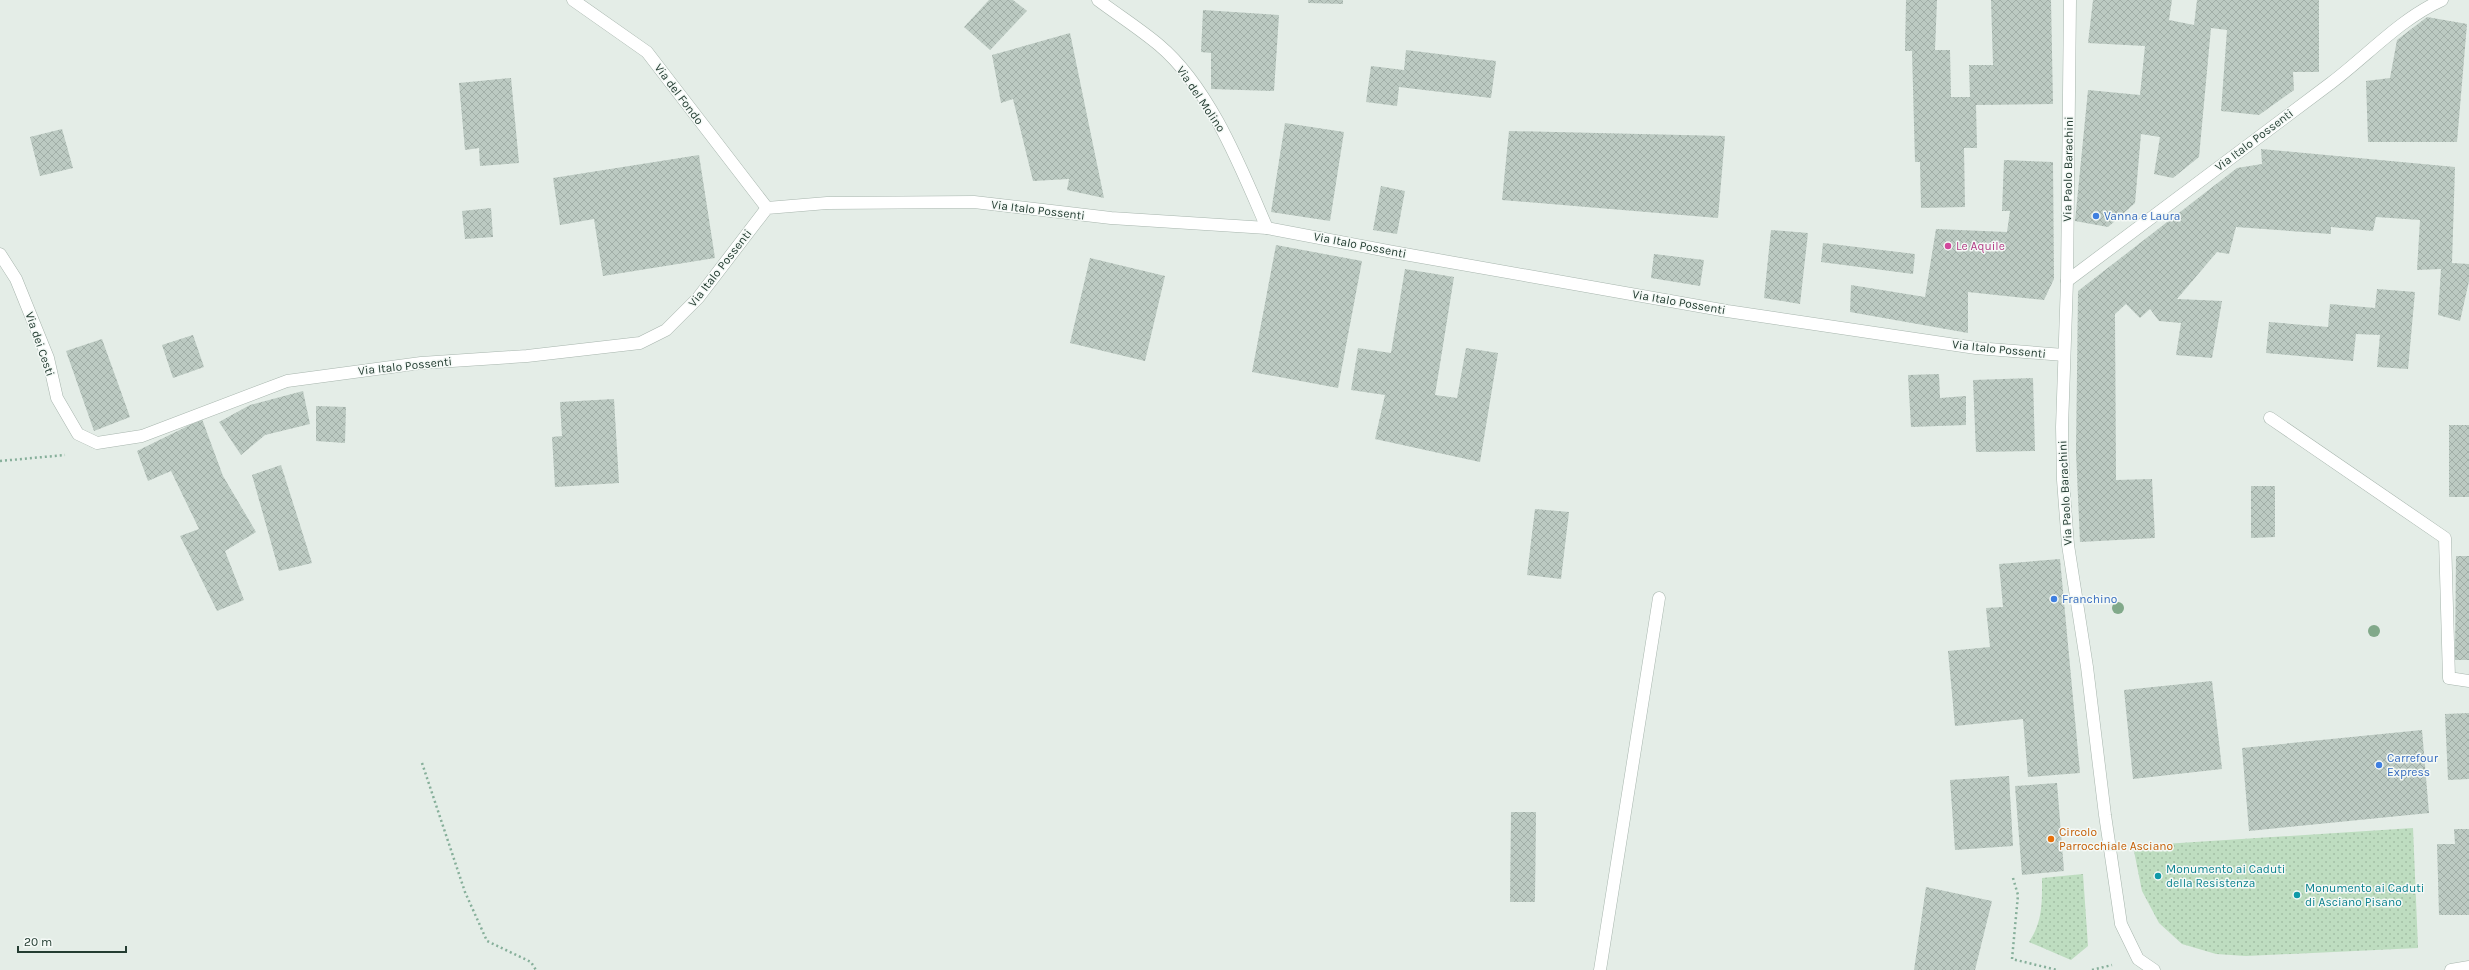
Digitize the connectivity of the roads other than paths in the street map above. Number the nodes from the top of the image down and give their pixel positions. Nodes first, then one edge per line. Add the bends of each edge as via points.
1 (573, 0) edge
2 (1098, 0) edge
3 (2070, 0) edge
4 (2442, 0) edge
5 (767, 208) junction
6 (1267, 228) junction
7 (0, 254) edge
8 (2067, 282) junction
9 (2064, 356) junction
10 (2270, 418) dead end
11 (78, 434) joint
12 (1659, 598) dead end
13 (2469, 681) edge
14 (2469, 967) edge
15 (1600, 970) edge
16 (2154, 970) edge
17 (2451, 970) edge

1 - 5 street, Via del Fondo via 647,52
2 - 6 street, Via del Molino via 1160,46 1186,73 1213,113 1234,152
3 - 8 street, Via Paolo Barachini
4 - 8 street, Via Italo Possenti via 2403,23 2343,73
5 - 6 street, Via Italo Possenti via 827,203 974,202 1111,218
5 - 11 street, Via Italo Possenti via 698,298 666,330 640,343 527,356 421,363 287,381 142,436 97,443
6 - 9 street, Via Italo Possenti via 1728,311 1976,348
7 - 11 street, Via dei Cesti via 16,279 48,358 57,398
8 - 9 street, Via Paolo Barachini
9 - 16 street, Via Paolo Barachini via 2062,480 2068,545 2086,660 2105,815 2121,924 2138,959
10 - 13 street via 2445,538 2449,678
12 - 15 street
14 - 17 street

